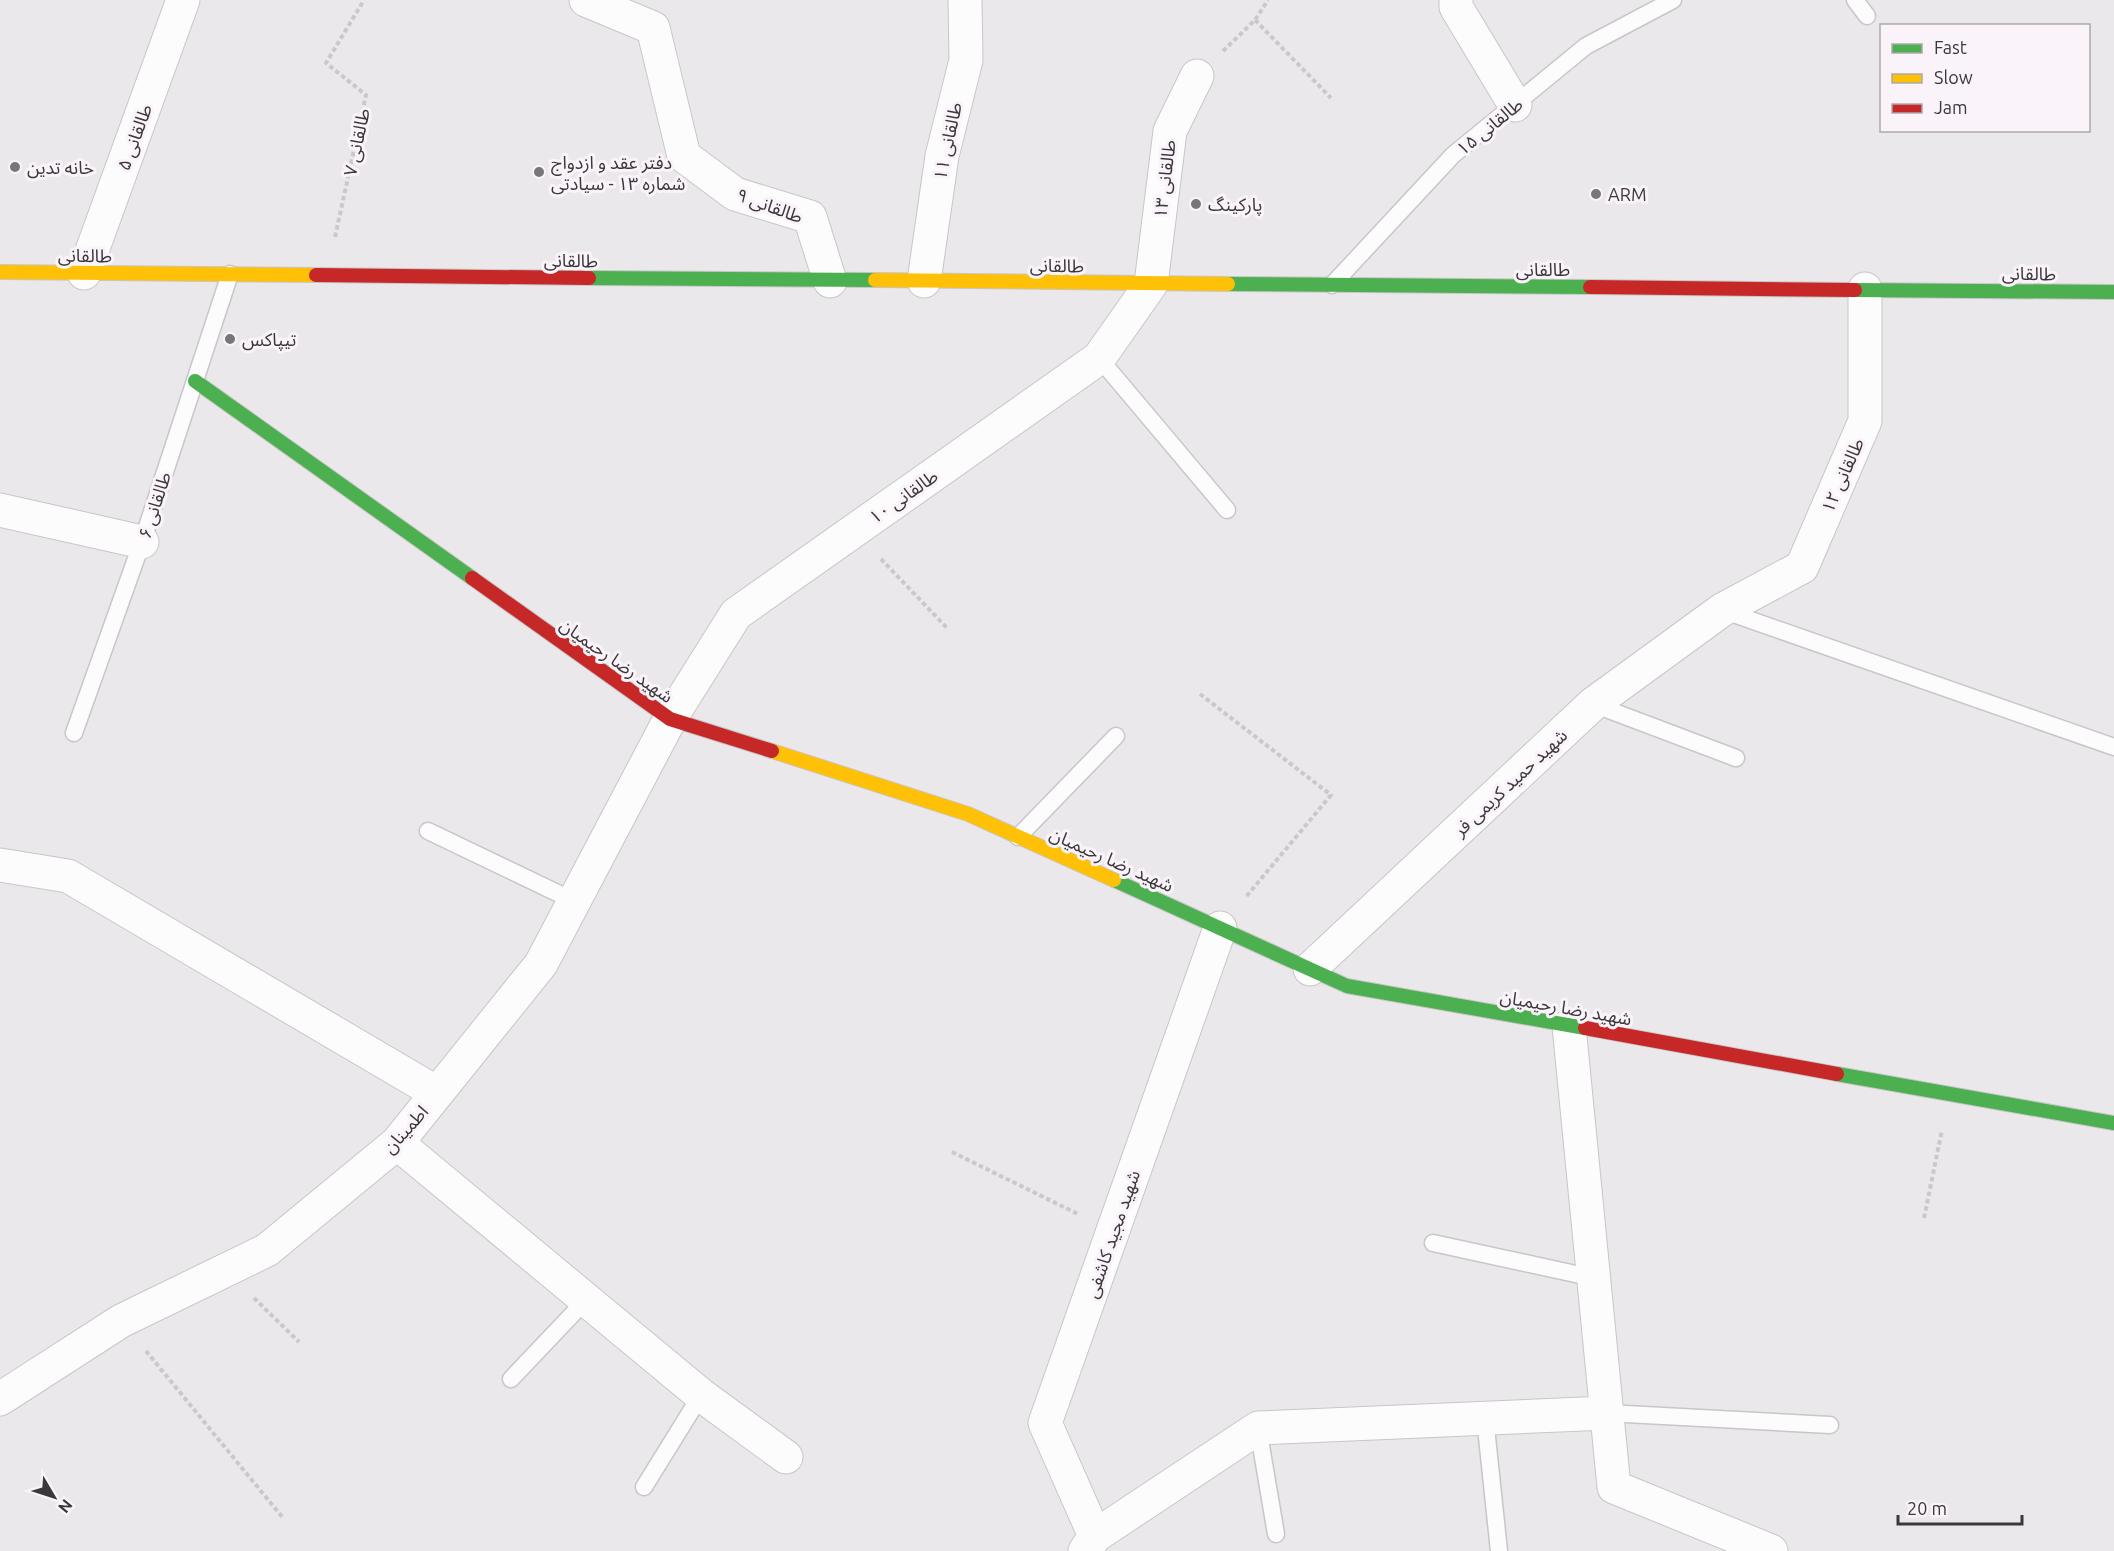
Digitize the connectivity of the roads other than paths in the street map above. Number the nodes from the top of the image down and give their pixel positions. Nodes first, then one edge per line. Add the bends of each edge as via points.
1 (183, 0) edge
2 (586, 0) edge
3 (965, 0) edge
4 (1456, 0) edge
5 (1855, 0) edge
6 (1663, 2) edge
7 (1867, 16) dead end
8 (1197, 76) road end
9 (1515, 105) junction
10 (0, 272) edge
11 (84, 273) junction
12 (230, 274) junction
13 (830, 281) junction
14 (924, 281) junction
15 (1151, 284) junction
16 (1331, 285) junction
17 (1865, 289) junction
18 (2114, 292) edge
19 (1099, 358) junction
20 (195, 381) junction
21 (0, 510) edge
22 (1227, 510) dead end
23 (142, 542) junction
24 (1722, 610) junction
25 (1593, 704) junction
26 (670, 719) junction
27 (74, 733) dead end
28 (1116, 736) dead end
29 (2114, 747) edge
30 (1736, 758) dead end
31 (428, 831) dead end
32 (1018, 837) junction
33 (0, 865) edge
34 (574, 901) junction
35 (1220, 928) junction
36 (1310, 969) junction
37 (1569, 1026) junction
38 (436, 1093) junction
39 (2114, 1123) edge
40 (397, 1143) junction
41 (1433, 1243) dead end
42 (1594, 1278) junction
43 (586, 1300) junction
44 (511, 1379) dead end
45 (701, 1395) junction
46 (0, 1400) edge
47 (1607, 1413) junction
48 (1485, 1418) junction
49 (1830, 1425) dead end
50 (1258, 1428) junction
51 (786, 1457) dead end
52 (644, 1486) dead end
53 (1275, 1534) dead end
54 (1090, 1543) edge
55 (1762, 1549) edge
56 (1499, 1551) edge

1 - 11 street, طالقانی ۵
2 - 13 street, طالقانی ۹ via 653,28 684,156 735,194 810,217
3 - 14 street, طالقانی ۱۱ via 966,60 942,156
4 - 9 street
5 - 7 lane
6 - 9 lane, طالقانی ۱۵ via 1586,46
8 - 15 street, طالقانی ۱۳ via 1170,131
9 - 16 lane, طالقانی ۱۵ via 1453,155
10 - 11 main road, طالقانی
11 - 12 main road, طالقانی
12 - 13 main road, طالقانی
12 - 20 lane, طالقانی ۶
13 - 14 main road, طالقانی
14 - 15 main road, طالقانی
15 - 16 main road, طالقانی
15 - 19 street, طالقانی ۱۰
16 - 17 main road, طالقانی
17 - 18 main road, طالقانی
17 - 24 street, طالقانی ۱۲ via 1865,421 1802,567
19 - 22 lane
19 - 26 street, طالقانی ۱۰ via 735,614
20 - 23 lane, طالقانی ۶
20 - 26 main road, شهید رضا رحیمیان
21 - 23 street
23 - 27 lane, طالقانی ۶
24 - 25 street, شهید حمید کریمی فر
24 - 29 lane
25 - 30 lane
25 - 36 street, شهید حمید کریمی فر
26 - 32 main road, شهید رضا رحیمیان via 968,814
26 - 34 street, اطمینان
28 - 32 lane
31 - 34 lane
32 - 35 main road, شهید رضا رحیمیان
33 - 38 street via 68,876
34 - 38 street, اطمینان via 541,964
35 - 36 main road, شهید رضا رحیمیان
35 - 54 street, شهید مجید کاشفی via 1045,1423
36 - 37 main road, شهید رضا رحیمیان via 1347,986
37 - 39 main road, شهید رضا رحیمیان
37 - 42 street
38 - 40 street, اطمینان
40 - 43 street
40 - 46 street, اطمینان via 267,1250 121,1321
41 - 42 lane
42 - 47 street
43 - 44 lane
43 - 45 street
45 - 51 street
45 - 52 lane
47 - 48 street
47 - 49 lane
47 - 55 street via 1614,1487
48 - 50 street
48 - 56 lane
50 - 53 lane
50 - 54 street

